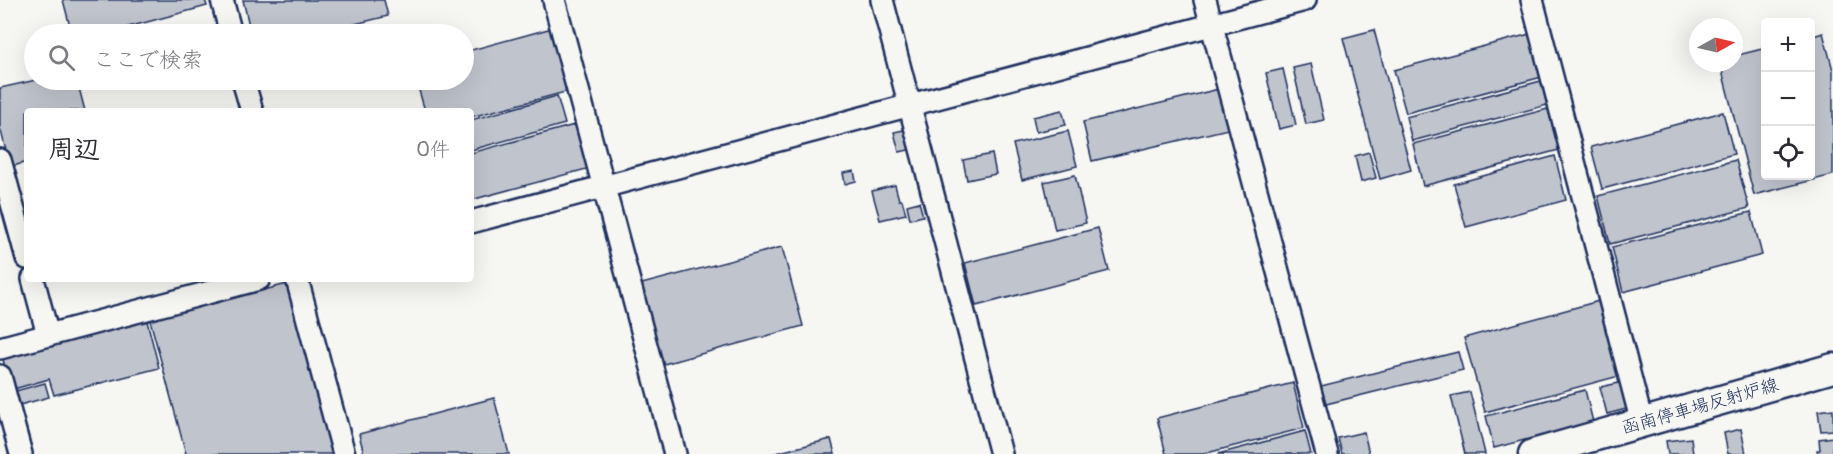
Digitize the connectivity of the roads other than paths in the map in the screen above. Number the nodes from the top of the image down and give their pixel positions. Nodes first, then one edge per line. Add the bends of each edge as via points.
1 (222, 0) edge
2 (554, 0) edge
3 (882, 0) edge
4 (1205, 0) edge
5 (1305, 0) edge
6 (1532, 0) edge
7 (228, 24) edge
8 (1211, 25) junction
9 (246, 90) edge
10 (910, 106) junction
11 (251, 108) edge
12 (0, 160) edge
13 (603, 187) junction
14 (474, 221) edge
15 (24, 247) edge
16 (34, 282) edge
17 (248, 282) edge
18 (298, 282) edge
19 (48, 335) junction
20 (0, 348) edge
21 (1833, 368) edge
22 (0, 376) edge
23 (1642, 423) junction
24 (21, 454) edge
25 (344, 454) edge
26 (675, 454) edge
27 (1001, 454) edge
28 (1327, 454) edge
29 (1533, 454) edge

1 - 7 street
2 - 13 street
3 - 10 street
4 - 8 street
5 - 8 street
6 - 23 street
8 - 10 street
8 - 28 street
9 - 11 street
10 - 13 street
10 - 27 street
12 - 15 street
13 - 14 street
13 - 26 street
16 - 19 street
17 - 19 street
18 - 25 street
19 - 20 street
21 - 23 main road, 函南停車場反射炉線
22 - 24 street
23 - 29 main road, 函南停車場反射炉線

